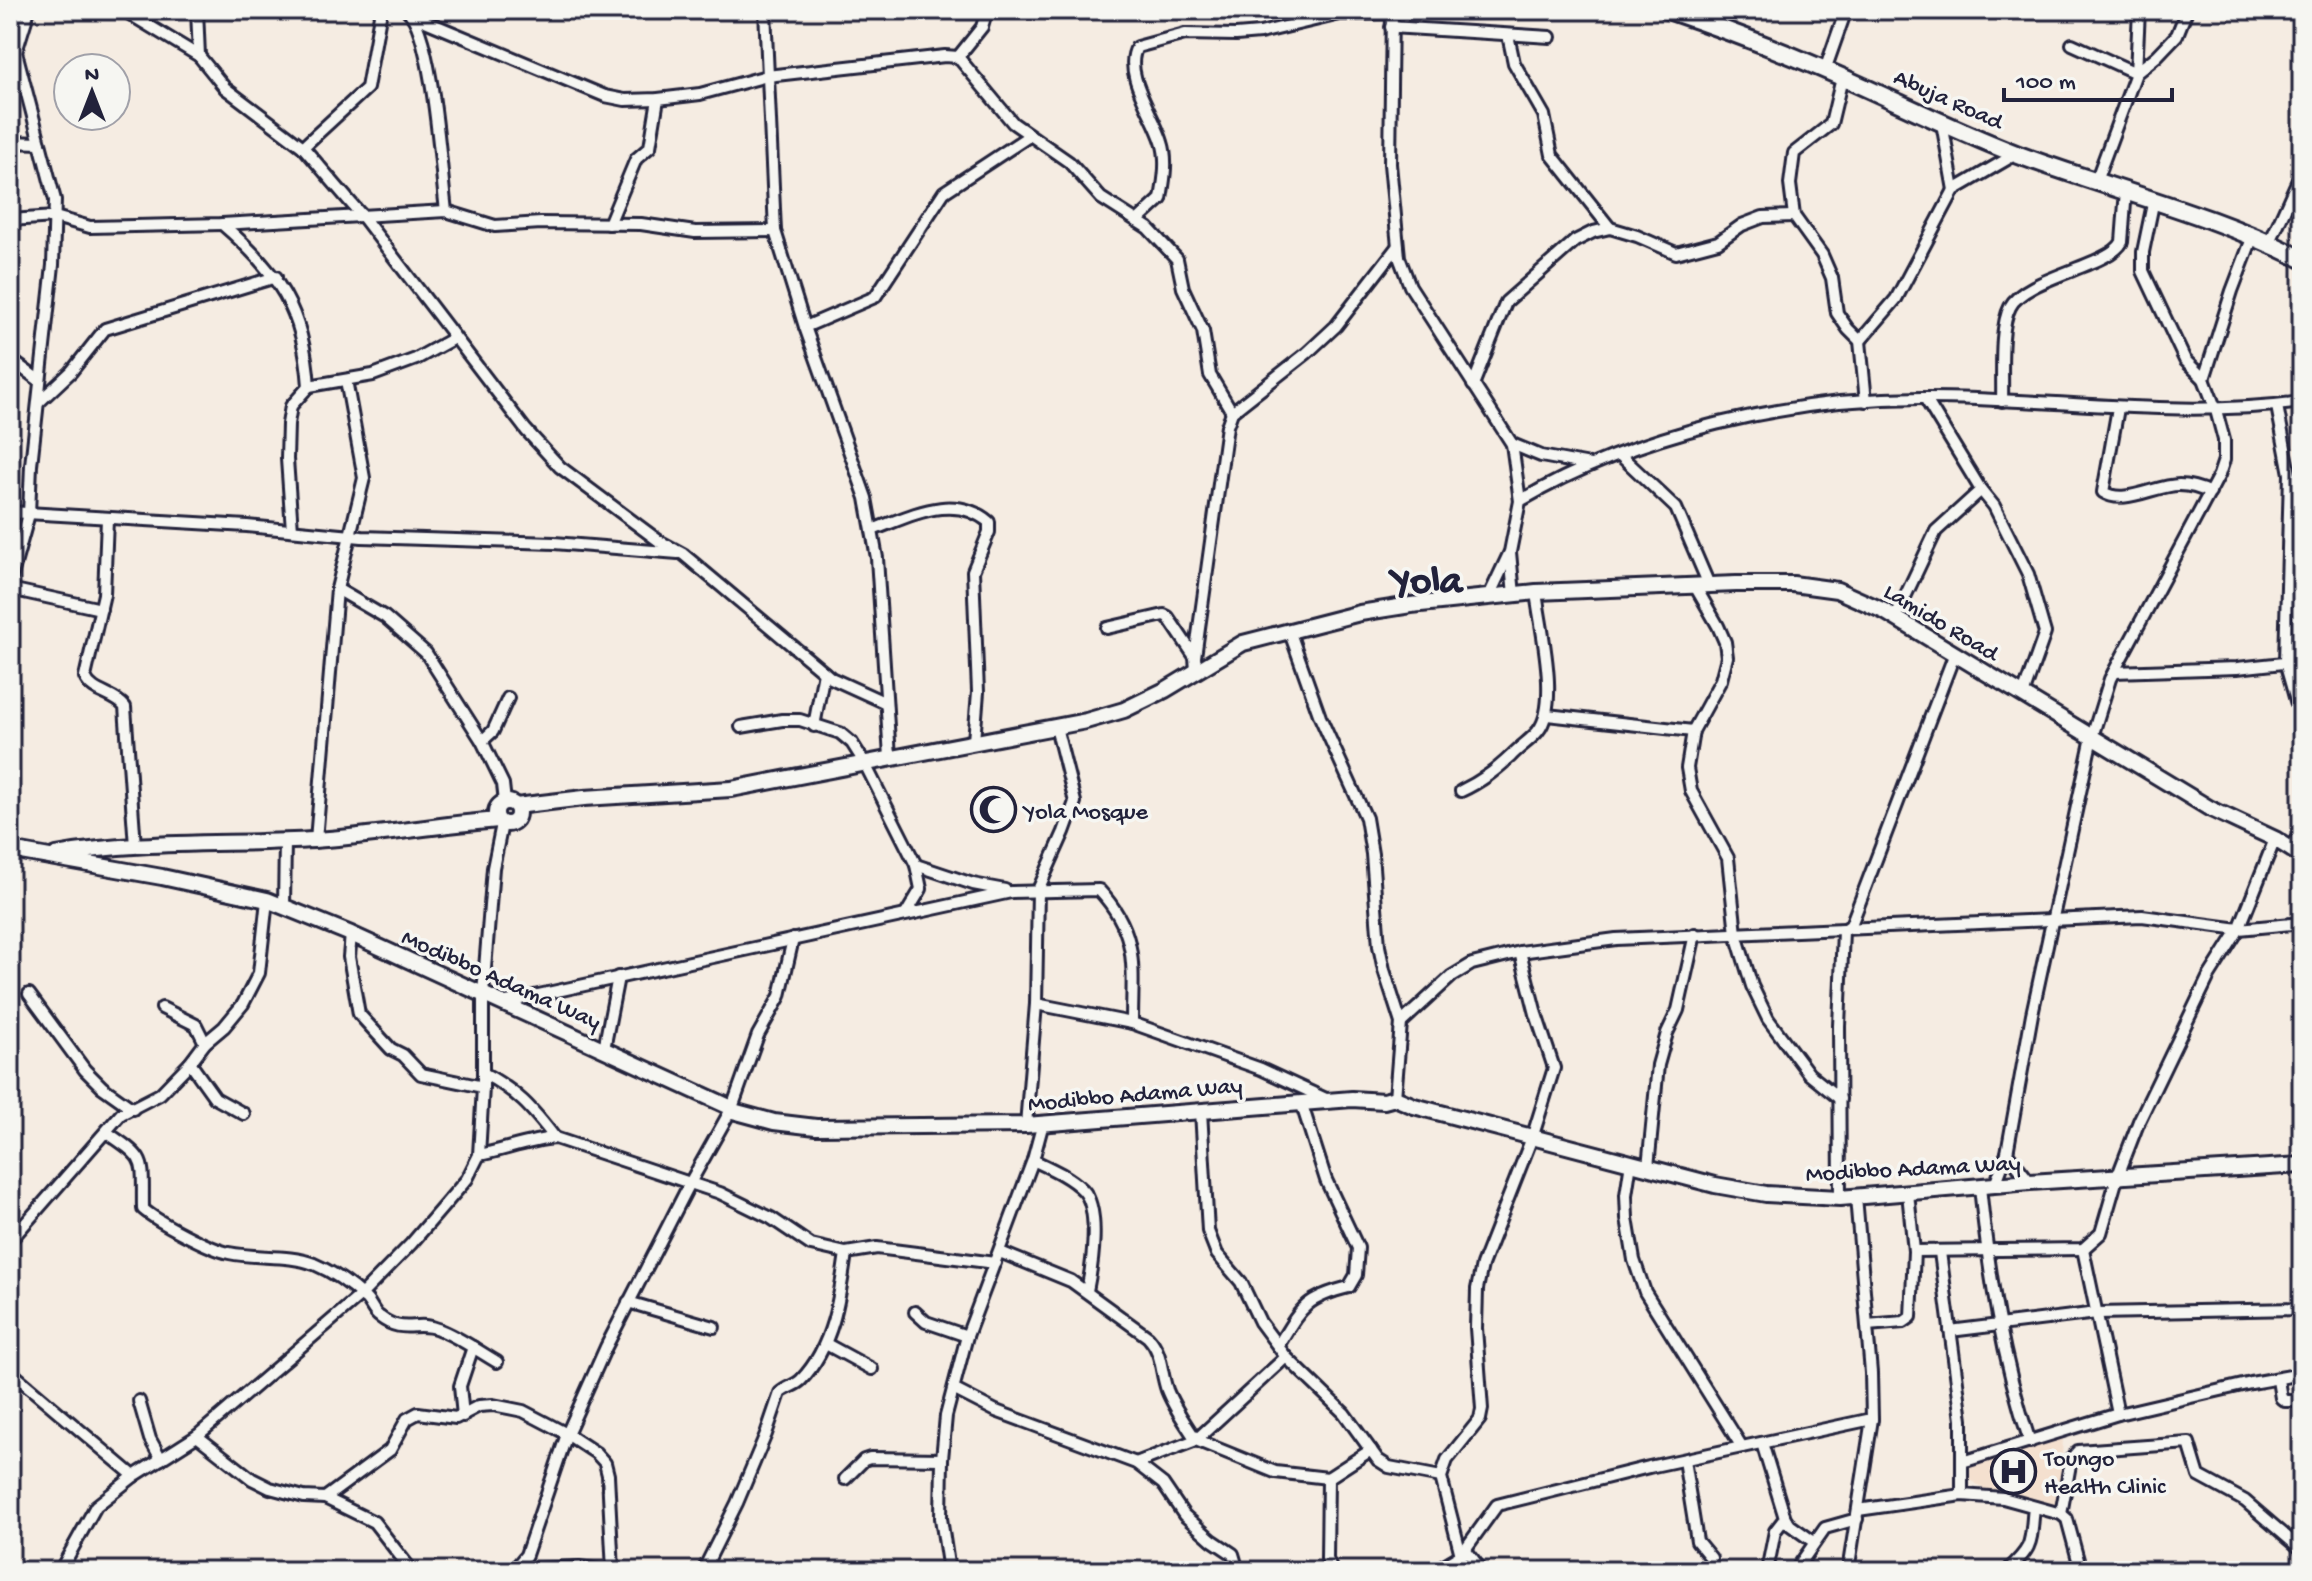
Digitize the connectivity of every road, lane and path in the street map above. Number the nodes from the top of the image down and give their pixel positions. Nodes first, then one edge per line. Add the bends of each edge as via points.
1 (29, 10) edge
2 (123, 10) edge
3 (197, 10) edge
4 (381, 10) edge
5 (428, 10) edge
6 (765, 10) edge
7 (987, 10) edge
8 (1668, 10) edge
9 (1846, 10) edge
10 (2139, 10) edge
11 (2187, 10) edge
12 (1392, 12) edge
13 (410, 13) edge
14 (1391, 27) junction
15 (1508, 35) junction
16 (1550, 37) dead end
17 (2072, 44) dead end
18 (199, 56) junction
19 (958, 57) junction
20 (1825, 70) junction
21 (2136, 73) junction
22 (767, 76) junction
23 (1842, 78) junction
24 (658, 99) junction
25 (1942, 123) junction
26 (1029, 136) junction
27 (10, 142) edge
28 (40, 143) junction
29 (303, 147) junction
30 (2016, 154) junction
31 (2302, 171) edge
32 (2096, 181) junction
33 (1954, 190) junction
34 (2126, 190) junction
35 (2154, 199) junction
36 (446, 211) junction
37 (1794, 216) junction
38 (55, 217) junction
39 (363, 217) junction
40 (10, 220) edge
41 (1137, 221) junction
42 (222, 224) junction
43 (609, 224) junction
44 (1610, 228) junction
45 (775, 231) junction
46 (2253, 236) junction
47 (2270, 242) junction
48 (1397, 247) junction
49 (2302, 259) edge
50 (276, 277) junction
51 (805, 327) junction
52 (454, 338) junction
53 (1860, 341) junction
54 (10, 359) edge
55 (2204, 379) junction
56 (346, 380) junction
57 (40, 381) junction
58 (1473, 385) junction
59 (309, 386) junction
60 (1925, 398) junction
61 (1866, 401) junction
62 (2002, 401) junction
63 (2302, 402) edge
64 (38, 403) junction
65 (2277, 406) junction
66 (2118, 408) junction
67 (2216, 410) junction
68 (1232, 412) junction
69 (1512, 444) junction
70 (1620, 455) junction
71 (1590, 465) junction
72 (1981, 490) junction
73 (2210, 493) junction
74 (1520, 501) junction
75 (10, 512) edge
76 (29, 514) junction
77 (107, 519) junction
78 (292, 530) junction
79 (872, 530) junction
80 (349, 536) junction
81 (1510, 552) junction
82 (683, 554) junction
83 (10, 582) edge
84 (1702, 585) junction
85 (10, 589) edge
86 (337, 589) junction
87 (1536, 592) junction
88 (1514, 595) junction
89 (1489, 596) junction
90 (101, 609) junction
91 (1895, 618) junction
92 (1107, 628) dead end
93 (1289, 630) junction
94 (1955, 653) junction
95 (2302, 661) edge
96 (2285, 662) junction
97 (1196, 664) junction
98 (824, 672) junction
99 (2114, 672) junction
100 (2023, 695) junction
101 (508, 698) dead end
102 (886, 703) junction
103 (1547, 715) junction
104 (2302, 722) edge
105 (814, 726) junction
106 (741, 727) dead end
107 (1056, 727) junction
108 (1693, 731) junction
109 (2092, 737) junction
110 (482, 741) junction
111 (974, 741) junction
112 (890, 757) junction
113 (864, 762) junction
114 (1461, 791) dead end
115 (506, 813) junction
116 (2302, 833) edge
117 (2275, 839) junction
118 (316, 840) junction
119 (285, 841) junction
120 (135, 846) junction
121 (10, 850) edge
122 (2296, 852) edge
123 (42, 857) junction
124 (916, 865) junction
125 (1038, 890) junction
126 (1011, 892) junction
127 (267, 900) junction
128 (284, 906) junction
129 (906, 914) junction
130 (2051, 920) junction
131 (2302, 923) edge
132 (2239, 929) junction
133 (1843, 931) junction
134 (351, 934) junction
135 (1695, 934) junction
136 (1736, 934) junction
137 (793, 939) junction
138 (1520, 952) junction
139 (618, 977) junction
140 (29, 994) dead end
141 (483, 994) junction
142 (500, 1003) junction
143 (1036, 1004) junction
144 (162, 1008) dead end
145 (1132, 1023) junction
146 (1401, 1023) junction
147 (205, 1043) junction
148 (604, 1049) junction
149 (190, 1063) junction
150 (483, 1073) junction
151 (483, 1087) junction
152 (1395, 1098) junction
153 (1840, 1099) junction
154 (1328, 1100) junction
155 (1301, 1102) junction
156 (732, 1108) junction
157 (133, 1109) junction
158 (1201, 1111) junction
159 (244, 1114) dead end
160 (1043, 1123) junction
161 (1026, 1125) junction
162 (106, 1132) junction
163 (1533, 1135) junction
164 (555, 1138) junction
165 (2007, 1153) junction
166 (479, 1155) junction
167 (1033, 1160) junction
168 (1631, 1162) junction
169 (2302, 1165) edge
170 (1648, 1167) junction
171 (2117, 1178) junction
172 (2030, 1182) junction
173 (690, 1183) junction
174 (1988, 1186) junction
175 (1908, 1193) junction
176 (1856, 1197) junction
177 (1840, 1198) junction
178 (10, 1241) edge
179 (2083, 1249) junction
180 (1986, 1250) junction
181 (1914, 1251) junction
182 (1000, 1252) junction
183 (1940, 1252) junction
184 (846, 1253) junction
185 (995, 1263) junction
186 (1087, 1291) junction
187 (361, 1295) junction
188 (628, 1302) junction
189 (2302, 1309) edge
190 (915, 1312) dead end
191 (2097, 1313) junction
192 (1867, 1325) junction
193 (1999, 1325) junction
194 (714, 1327) dead end
195 (1950, 1331) junction
196 (967, 1336) junction
197 (826, 1344) junction
198 (1278, 1346) junction
199 (473, 1347) junction
200 (1286, 1357) junction
201 (497, 1362) dead end
202 (872, 1369) dead end
203 (10, 1371) edge
204 (2302, 1374) edge
205 (2278, 1380) junction
206 (955, 1390) junction
207 (139, 1401) dead end
208 (2302, 1401) edge
209 (2118, 1414) junction
210 (463, 1416) junction
211 (1872, 1419) junction
212 (567, 1434) junction
213 (197, 1436) junction
214 (1196, 1440) junction
215 (2030, 1442) junction
216 (1762, 1443) junction
217 (1742, 1447) junction
218 (1371, 1450) junction
219 (161, 1459) junction
220 (942, 1459) junction
221 (1684, 1460) junction
222 (1962, 1462) junction
223 (1136, 1463) junction
224 (134, 1476) junction
225 (1441, 1477) junction
226 (1328, 1478) junction
227 (845, 1479) dead end
228 (1962, 1495) junction
229 (325, 1498) junction
230 (2034, 1507) junction
231 (1858, 1514) junction
232 (2061, 1514) junction
233 (1785, 1518) junction
234 (1814, 1542) junction
235 (2302, 1550) edge
236 (526, 1555) junction
237 (1461, 1555) junction
238 (1446, 1568) edge
239 (538, 1570) edge
240 (60, 1571) edge
241 (412, 1571) edge
242 (513, 1571) edge
243 (610, 1571) edge
244 (703, 1571) edge
245 (949, 1571) edge
246 (1238, 1571) edge
247 (1332, 1571) edge
248 (1434, 1571) edge
249 (1482, 1571) edge
250 (1712, 1571) edge
251 (1767, 1571) edge
252 (1795, 1571) edge
253 (1848, 1571) edge
254 (2007, 1571) edge
255 (2081, 1571) edge

1 - 28 street via 16,52
2 - 18 street
3 - 18 street
4 - 29 street via 367,88
5 - 13 street
6 - 22 street
7 - 19 street via 982,27
8 - 20 main road, Abuja Road
9 - 20 street
10 - 21 street
11 - 21 street via 2177,35
12 - 14 street
12 - 41 street via 1340,14 1260,33 1185,34 1137,47 1132,73 1153,115 1165,162 1161,199
13 - 24 street via 605,96
13 - 36 street via 427,56
14 - 15 street
14 - 48 street via 1390,164
15 - 16 street
15 - 44 street via 1514,63 1544,115 1552,155
17 - 21 street
18 - 29 street via 225,88
19 - 22 street
19 - 26 street
20 - 23 main road, Abuja Road
21 - 32 street
22 - 24 street
22 - 45 street
23 - 25 main road, Abuja Road
23 - 37 street via 1831,124 1794,153
24 - 43 street via 650,147 636,159
25 - 30 main road, Abuja Road
25 - 33 street
26 - 41 street via 1069,162 1101,198
26 - 51 street via 944,192 875,297
27 - 28 street
28 - 38 street
29 - 39 street
30 - 32 main road, Abuja Road
30 - 33 street
31 - 47 street
32 - 34 main road, Abuja Road
33 - 53 street via 1896,299
34 - 35 main road, Abuja Road
34 - 62 street via 2118,248 2034,287 2010,306
35 - 46 main road, Abuja Road
35 - 55 street via 2143,271 2185,360
36 - 39 street
36 - 43 street via 495,226
37 - 44 street via 1763,217 1718,242 1676,253
37 - 53 street via 1822,255 1837,313
38 - 40 street
38 - 42 street via 90,227
38 - 57 street
39 - 42 street
39 - 52 street
41 - 68 street via 1177,259 1183,288 1203,331 1210,375
42 - 50 street
43 - 45 street via 695,232
44 - 58 street via 1575,241 1506,302
45 - 51 street
46 - 47 main road, Abuja Road
46 - 55 street
47 - 49 main road, Abuja Road
48 - 58 street via 1410,286
48 - 68 street via 1336,326
50 - 59 street via 295,314
50 - 64 street via 105,329
51 - 79 street via 866,498
52 - 56 street via 416,359
52 - 82 street via 560,467
53 - 61 street
54 - 57 street
55 - 67 street
56 - 59 street
56 - 80 street via 364,478
57 - 64 street
58 - 69 street
59 - 78 street via 291,406 288,424
60 - 61 street
60 - 62 street
60 - 72 street
61 - 70 street via 1761,413
62 - 66 street
63 - 65 street
64 - 76 street
65 - 67 street
65 - 96 street via 2290,474
66 - 67 street
66 - 73 street via 2103,492 2115,497 2178,485
67 - 73 street via 2224,460
68 - 97 street
69 - 71 street via 1541,456
69 - 74 street
70 - 71 street
70 - 84 street via 1676,508
71 - 74 street
72 - 91 street via 1936,531
72 - 100 street via 2028,574 2045,633
73 - 99 street
74 - 81 street
75 - 76 street
76 - 77 street
76 - 83 street
77 - 78 street
77 - 90 street
78 - 80 street
79 - 102 street
79 - 111 street via 950,506 976,512 989,522 973,571 978,692
80 - 82 street via 554,543
80 - 86 street
81 - 88 street
81 - 89 street
82 - 98 street
84 - 87 main road, Lamido Road
84 - 91 main road, Lamido Road via 1793,584 1837,590
84 - 108 street via 1727,657 1721,680
85 - 90 street
86 - 110 street via 385,617 426,653
86 - 118 street
87 - 88 main road, Lamido Road
87 - 103 street
88 - 89 main road, Lamido Road
89 - 93 main road, Lamido Road via 1360,613
90 - 120 street via 85,677 125,707
91 - 94 main road, Lamido Road
92 - 97 street via 1164,615
93 - 97 main road, Lamido Road
93 - 146 street via 1320,717 1366,818 1379,946
94 - 100 main road, Lamido Road
94 - 133 street via 1851,925
95 - 96 street
96 - 99 street
96 - 104 street
97 - 107 main road, Lamido Road via 1124,710
98 - 102 street
98 - 105 street
99 - 109 street
100 - 109 main road, Lamido Road
101 - 110 street via 493,731
102 - 112 street
103 - 108 street
103 - 114 street via 1539,731 1499,769
105 - 106 street via 791,720
105 - 113 street via 840,733
107 - 111 main road, Lamido Road
107 - 125 street via 1075,802
108 - 136 street via 1687,768 1691,791 1728,858
109 - 117 main road, Lamido Road via 2209,808
109 - 130 street
110 - 115 street via 503,784
111 - 112 main road, Lamido Road
112 - 113 main road, Lamido Road
113 - 115 main road, Lamido Road via 731,789 545,803
113 - 124 street
115 - 118 main road
115 - 141 street via 493,868
116 - 122 street
117 - 122 main road, Lamido Road
117 - 132 street
118 - 119 main road
119 - 120 main road
119 - 128 street
120 - 123 main road
121 - 123 main road, Modibbo Adama Way
123 - 127 main road, Modibbo Adama Way
124 - 126 street
124 - 129 street via 921,889
125 - 126 street
125 - 143 street
125 - 145 street via 1099,890 1108,900 1127,930 1132,950
126 - 129 street
127 - 128 main road, Modibbo Adama Way
127 - 147 street via 259,973 243,1004
128 - 134 main road, Modibbo Adama Way
129 - 137 street
130 - 132 street via 2142,916
130 - 133 street
130 - 165 street
131 - 132 street
132 - 171 street via 2201,992
133 - 136 street
133 - 153 street
134 - 141 main road, Modibbo Adama Way
134 - 151 street via 349,957 359,1014 421,1074
135 - 136 street
135 - 138 street
135 - 170 street via 1678,1010 1658,1065
136 - 153 street via 1768,1019 1809,1074
137 - 139 street
137 - 156 street via 780,996 758,1035
138 - 146 street via 1472,964
138 - 163 street via 1554,1068
139 - 142 street
139 - 148 street
140 - 157 street via 85,1070
141 - 142 main road, Modibbo Adama Way
141 - 150 street
142 - 148 main road, Modibbo Adama Way
143 - 145 street
143 - 161 street
144 - 147 street via 196,1025
145 - 154 street via 1261,1069
146 - 152 street
147 - 149 street
148 - 156 main road, Modibbo Adama Way
149 - 157 street via 160,1094
149 - 159 street via 215,1098
150 - 151 street
150 - 164 street via 528,1103
151 - 166 street
152 - 154 main road, Modibbo Adama Way
152 - 163 main road, Modibbo Adama Way
153 - 177 street
154 - 155 main road, Modibbo Adama Way
155 - 158 main road, Modibbo Adama Way
155 - 198 street via 1359,1258 1349,1287 1311,1299
156 - 161 main road, Modibbo Adama Way via 774,1122 816,1127
156 - 173 street
157 - 162 street
158 - 160 main road, Modibbo Adama Way
158 - 198 street via 1208,1231 1217,1254 1241,1282
160 - 161 main road, Modibbo Adama Way
160 - 167 street
162 - 178 street
162 - 187 street via 141,1160 143,1209 159,1223 228,1253 312,1263
163 - 168 main road, Modibbo Adama Way
163 - 225 street via 1477,1289 1480,1419 1447,1460
164 - 166 street
164 - 173 street
165 - 172 street
165 - 174 street
166 - 187 street via 449,1201
167 - 182 street
167 - 186 street via 1065,1176 1089,1200 1093,1262
168 - 170 main road, Modibbo Adama Way
168 - 217 street via 1627,1218 1645,1292
169 - 171 main road, Modibbo Adama Way
170 - 177 main road, Modibbo Adama Way via 1766,1194
171 - 172 main road, Modibbo Adama Way
171 - 179 street via 2101,1233
172 - 174 main road, Modibbo Adama Way
173 - 184 street via 744,1204 811,1245
173 - 188 street
174 - 175 main road, Modibbo Adama Way
174 - 180 street
175 - 176 main road, Modibbo Adama Way
175 - 181 street
176 - 177 main road, Modibbo Adama Way
176 - 192 street
179 - 180 street
179 - 191 street
180 - 183 street
180 - 193 street
181 - 183 street
181 - 192 street via 1910,1320
182 - 185 street
182 - 186 street
183 - 195 street
184 - 185 street via 877,1248
184 - 197 street
185 - 196 street
186 - 214 street via 1156,1346 1167,1388
187 - 199 street via 377,1316 396,1326 437,1328
187 - 213 street
188 - 194 street
188 - 212 street
189 - 191 street
190 - 196 street via 926,1322
191 - 193 street
191 - 209 street
192 - 211 street
193 - 195 street
193 - 215 street
195 - 222 street
196 - 206 street
197 - 202 street
197 - 244 street via 802,1379 775,1401 737,1503
198 - 200 street
199 - 201 street
199 - 210 street via 460,1386
200 - 214 street
200 - 218 street via 1344,1413
203 - 224 street
204 - 205 street
205 - 208 street via 2281,1398
205 - 209 street
206 - 220 street via 946,1416
206 - 223 street via 996,1411
207 - 219 street
209 - 215 street
210 - 212 street via 479,1406 510,1406
210 - 229 street via 418,1413 407,1419 390,1450
211 - 216 street
211 - 231 street
212 - 236 street
212 - 243 street via 605,1463
213 - 219 street
213 - 229 street via 252,1479 292,1494
214 - 223 street
214 - 226 street via 1275,1472
215 - 222 street
216 - 217 street
216 - 233 street
217 - 221 street
218 - 225 street via 1389,1467
218 - 226 street
219 - 224 street
220 - 227 street via 870,1458
220 - 245 street via 941,1518
221 - 237 street via 1497,1505
221 - 250 street via 1697,1541 1711,1558
222 - 228 street
223 - 246 street via 1163,1484 1184,1515 1233,1554
224 - 240 street via 96,1506
225 - 237 street
226 - 247 street via 1327,1559
228 - 230 street
228 - 231 street
229 - 241 street via 374,1522
230 - 232 street
230 - 254 street via 2030,1545
231 - 234 street via 1825,1528
231 - 253 street
232 - 235 street via 2071,1459 2078,1451 2189,1443 2199,1476 2245,1501
232 - 255 street via 2067,1519
233 - 234 street
233 - 251 street via 1775,1531
234 - 252 street
236 - 239 street
236 - 242 street
237 - 238 street
237 - 249 street via 1466,1550
238 - 248 street
239 - 243 street

